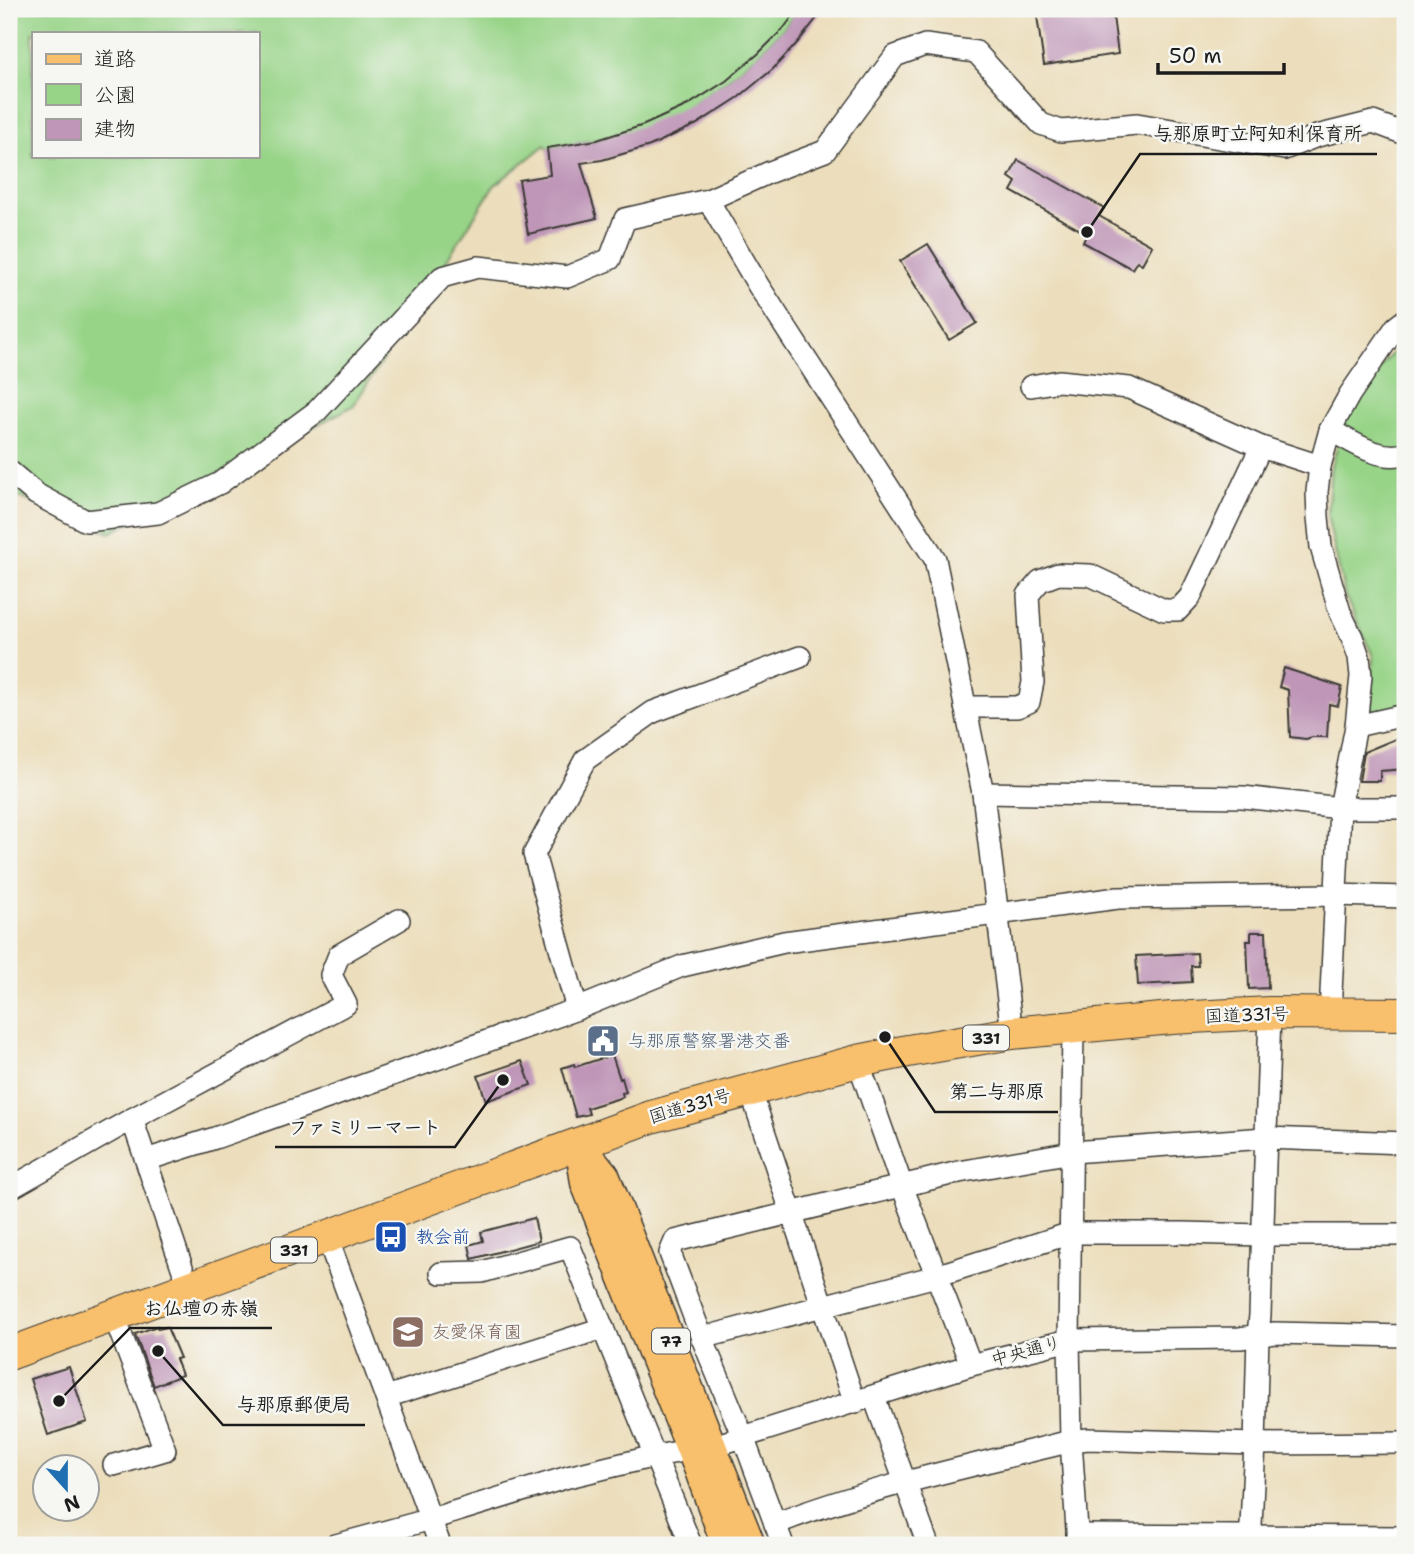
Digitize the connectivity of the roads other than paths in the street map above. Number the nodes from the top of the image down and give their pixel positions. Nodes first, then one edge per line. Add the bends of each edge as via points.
1 (1405, 134) edge
2 (708, 200) junction
3 (1405, 320) edge
4 (1031, 386) dead end
5 (1331, 430) junction
6 (1261, 447) junction
7 (1405, 454) edge
8 (1320, 466) junction
9 (9, 471) edge
10 (800, 657) dead end
11 (965, 707) junction
12 (1405, 715) edge
13 (1356, 726) junction
14 (983, 793) junction
15 (1340, 807) junction
16 (1405, 808) edge
17 (1335, 895) junction
18 (1405, 897) edge
19 (998, 914) junction
20 (399, 920) dead end
21 (577, 1009) junction
22 (1270, 1013) junction
23 (1330, 1013) junction
24 (1405, 1014) edge
25 (1073, 1027) junction
26 (1012, 1033) junction
27 (858, 1061) junction
28 (750, 1089) junction
29 (132, 1119) junction
30 (1265, 1138) junction
31 (579, 1143) junction
32 (1405, 1143) edge
33 (1072, 1152) junction
34 (146, 1160) junction
35 (902, 1186) junction
36 (9, 1189) edge
37 (791, 1213) junction
38 (1071, 1233) junction
39 (1262, 1236) junction
40 (1405, 1236) edge
41 (327, 1237) junction
42 (442, 1273) dead end
43 (936, 1276) junction
44 (189, 1288) junction
45 (822, 1306) junction
46 (114, 1316) junction
47 (603, 1328) junction
48 (1258, 1335) junction
49 (1405, 1336) edge
50 (702, 1338) junction
51 (1069, 1340) junction
52 (9, 1354) edge
53 (971, 1366) junction
54 (386, 1397) junction
55 (864, 1400) junction
56 (743, 1437) junction
57 (1071, 1441) junction
58 (1405, 1443) edge
59 (1255, 1444) junction
60 (701, 1448) junction
61 (655, 1456) junction
62 (114, 1465) dead end
63 (906, 1483) junction
64 (431, 1520) junction
65 (775, 1524) junction
66 (1405, 1537) edge
67 (1077, 1540) edge
68 (1250, 1541) edge
69 (336, 1545) edge
70 (440, 1545) edge
71 (691, 1545) edge
72 (726, 1545) edge
73 (751, 1545) edge
74 (783, 1545) edge
75 (928, 1545) edge

1 - 2 street via 1373,122 1284,149 1136,124 1061,131 1041,124 976,52 925,45 895,56 825,152
2 - 9 street via 625,219 610,259 568,276 478,267 442,277 317,411 220,484 158,513 86,520 36,494
2 - 11 street via 935,559
3 - 5 street via 1369,365
4 - 6 street via 1059,381 1129,388
5 - 7 street via 1381,455
5 - 8 street
6 - 8 street
6 - 11 street via 1190,597 1178,610 1164,610 1090,575 1058,574 1040,581 1028,595 1033,682 1029,702 1017,707
8 - 13 street via 1321,547 1362,676
10 - 21 street via 653,712 584,760 534,854
11 - 14 street
12 - 13 street
13 - 15 street
14 - 15 street via 1243,797
14 - 19 street
15 - 16 street
15 - 17 street
17 - 18 street
17 - 19 street via 1118,898
17 - 23 street
19 - 21 street via 784,942 682,967
19 - 26 street
20 - 29 street via 339,955 331,975 346,1004
21 - 34 street
22 - 23 highway, 国道331号 / 331
22 - 25 highway, 国道331号 / 331
22 - 30 street
23 - 24 highway, 国道331号 / 331
25 - 26 highway, 国道331号 / 331
25 - 33 street
26 - 27 highway, 国道331号 / 331
27 - 28 highway, 国道331号 / 331
27 - 35 street
28 - 31 highway, 国道331号 / 331 via 651,1116
28 - 37 street
29 - 34 street
29 - 36 street
30 - 32 street
30 - 33 street
30 - 39 street
31 - 41 highway, 国道331号 / 331
31 - 60 main road, 77 via 605,1175
33 - 35 street
33 - 38 street
34 - 44 street
35 - 37 street
35 - 43 street
37 - 45 street
37 - 50 street via 675,1241 670,1253
38 - 39 street
38 - 43 street
38 - 51 street
39 - 40 street
39 - 48 street
41 - 44 highway, 国道331号 / 331
41 - 54 street
42 - 47 street via 482,1272 570,1247
43 - 45 street
43 - 53 street
44 - 46 highway, 国道331号 / 331
45 - 50 street
45 - 55 street
46 - 52 highway, 国道331号 / 331
46 - 62 street via 165,1450
47 - 54 street
47 - 61 street
48 - 49 street, 中央通り
48 - 51 street, 中央通り
48 - 59 street
50 - 56 street
51 - 53 street, 中央通り
51 - 57 street
53 - 55 street, 中央通り
54 - 64 street
55 - 56 street, 中央通り
55 - 63 street
56 - 60 street, 中央通り
56 - 65 street
57 - 59 street
57 - 63 street
57 - 67 street
58 - 59 street
59 - 68 street
60 - 61 street, 中央通り
60 - 72 main road, 77
60 - 73 main road, 77
61 - 64 street, 中央通り via 568,1477
61 - 71 street
63 - 65 street
63 - 75 street
64 - 69 street, 中央通り
64 - 70 street
65 - 74 street
66 - 68 street
67 - 68 street

